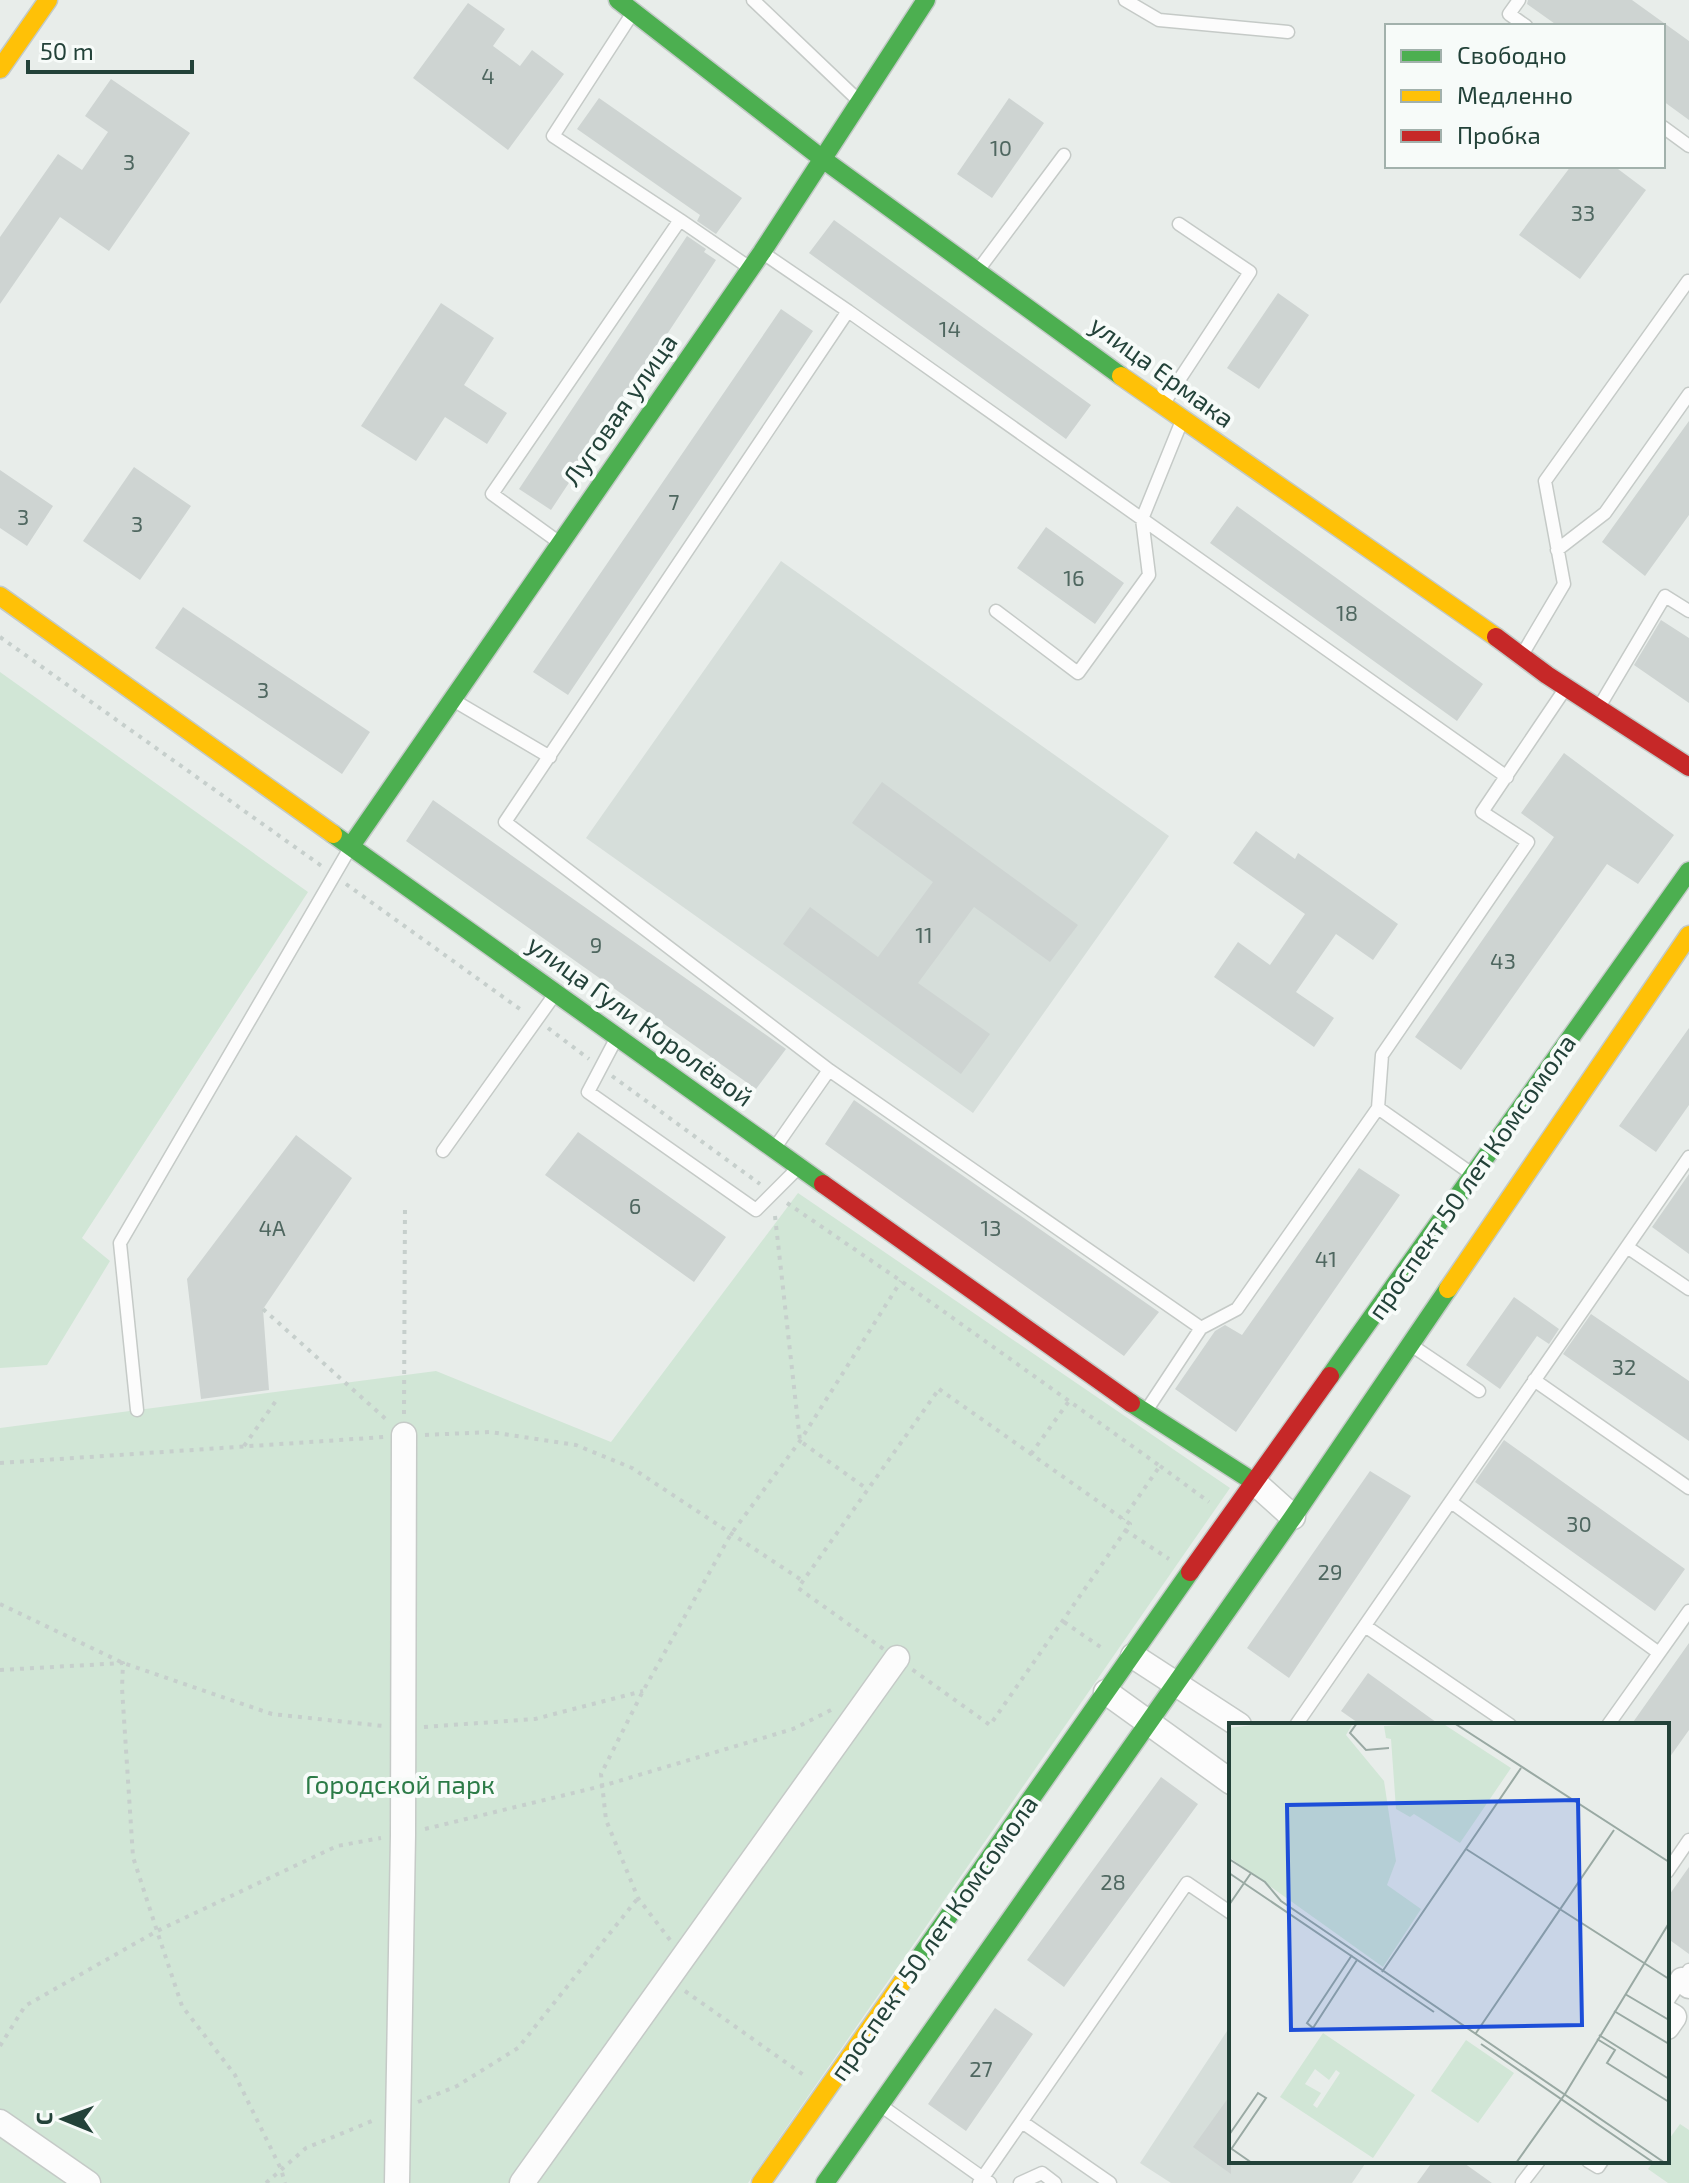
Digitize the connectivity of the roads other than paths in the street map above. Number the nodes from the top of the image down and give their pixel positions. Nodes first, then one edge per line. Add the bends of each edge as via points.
1 (48, 0) edge
2 (618, 0) edge
3 (753, 0) edge
4 (926, 0) edge
5 (1125, 0) edge
6 (1519, 0) edge
7 (634, 11) junction
8 (1523, 24) edge
9 (1288, 32) dead end
10 (0, 69) edge
11 (860, 101) junction
12 (1665, 128) edge
13 (1689, 146) edge
14 (1064, 155) dead end
15 (824, 160) junction
16 (680, 220) junction
17 (1179, 224) dead end
18 (762, 252) junction
19 (751, 268) junction
20 (977, 272) junction
21 (1689, 281) edge
22 (848, 311) junction
23 (1689, 394) edge
24 (1162, 406) junction
25 (1182, 420) junction
26 (1142, 519) junction
27 (560, 543) junction
28 (1557, 550) junction
29 (0, 596) edge
30 (996, 611) dead end
31 (1689, 611) edge
32 (1522, 655) junction
33 (1567, 687) junction
34 (451, 699) junction
35 (1599, 707) junction
36 (550, 757) junction
37 (1689, 767) edge
38 (1507, 777) junction
39 (351, 846) junction
40 (1689, 871) edge
41 (1689, 935) edge
42 (556, 993) junction
43 (617, 1037) junction
44 (829, 1070) junction
45 (1378, 1108) junction
46 (774, 1149) junction
47 (443, 1151) dead end
48 (1689, 1157) edge
49 (799, 1167) junction
50 (1474, 1175) junction
51 (1627, 1247) junction
52 (1689, 1289) edge
53 (1201, 1328) junction
54 (1411, 1345) junction
55 (1534, 1380) junction
56 (1479, 1391) dead end
57 (137, 1410) dead end
58 (1144, 1413) junction
59 (404, 1435) road end
60 (1254, 1482) junction
61 (1689, 1488) edge
62 (1451, 1502) junction
63 (1293, 1517) junction
64 (1689, 1611) edge
65 (1365, 1626) junction
66 (1659, 1653) junction
67 (1133, 1656) junction
68 (897, 1658) road end
69 (1175, 1683) junction
70 (1106, 1692) junction
71 (1149, 1723) junction
72 (1236, 1723) edge
73 (1297, 1723) edge
74 (1507, 1723) edge
75 (1609, 1723) edge
76 (1229, 1781) edge
77 (1689, 1840) edge
78 (1669, 1869) edge
79 (1229, 1912) edge
80 (1687, 1979) edge
81 (1669, 2000) edge
82 (880, 2105) junction
83 (0, 2122) edge
84 (1022, 2122) junction
85 (1537, 2163) edge
86 (984, 2182) edge
87 (88, 2183) edge
88 (397, 2183) edge
89 (522, 2183) edge
90 (761, 2183) edge
91 (825, 2183) edge
92 (1020, 2183) edge
93 (1055, 2183) edge
94 (1110, 2183) edge
95 (1522, 2183) edge

1 - 10 street
2 - 7 street, улица Ермака
3 - 11 lane
4 - 11 street, Луговая улица
5 - 9 lane via 1159,20
6 - 8 lane via 1509,14
7 - 15 street, улица Ермака
7 - 16 lane via 553,136
11 - 15 street, Луговая улица
12 - 13 lane
14 - 20 lane
15 - 18 street, Луговая улица
15 - 20 street, улица Ермака
16 - 19 lane
16 - 27 lane via 492,494
17 - 24 lane via 1250,272
18 - 19 street, Луговая улица
18 - 22 lane
19 - 27 street, Луговая улица
20 - 24 street, улица Ермака
21 - 28 lane via 1545,481
22 - 26 lane
22 - 36 lane
23 - 28 lane via 1605,513
24 - 25 street, улица Ермака
25 - 26 lane
25 - 32 street, улица Ермака
26 - 30 lane via 1149,575 1078,673
26 - 38 lane
27 - 34 street, Луговая улица
28 - 32 lane via 1564,584
29 - 39 street, улица Гули Королёвой
31 - 35 lane via 1665,596
32 - 33 street, улица Ермака
33 - 35 street, улица Ермака
33 - 38 lane
34 - 36 lane
34 - 39 street, Луговая улица
35 - 37 street, улица Ермака
36 - 44 lane via 505,822
38 - 45 lane via 1482,812 1528,842 1382,1055
39 - 42 street, улица Гули Королёвой
39 - 57 lane via 120,1243
40 - 50 street, проспект 50 лет Комсомола
41 - 54 street, проспект 50 лет Комсомола
42 - 43 street, улица Гули Королёвой
42 - 47 lane
43 - 46 street, улица Гули Королёвой
43 - 49 lane via 588,1092 756,1210
44 - 46 lane
44 - 53 lane
45 - 50 lane
45 - 53 lane via 1237,1309
46 - 49 street, улица Гули Королёвой
48 - 51 lane
49 - 58 street, улица Гули Королёвой
50 - 60 street, проспект 50 лет Комсомола
51 - 52 lane
51 - 55 lane
53 - 58 lane
54 - 56 lane
54 - 63 street, проспект 50 лет Комсомола
55 - 61 lane
55 - 62 lane
58 - 60 street, улица Гули Королёвой
59 - 88 street
60 - 63 street
60 - 67 street, проспект 50 лет Комсомола
62 - 65 lane
62 - 66 lane
63 - 69 street, проспект 50 лет Комсомола
64 - 66 lane
65 - 73 lane
65 - 74 lane
66 - 75 lane
67 - 69 street
67 - 70 street, проспект 50 лет Комсомола
68 - 89 street
69 - 71 street, проспект 50 лет Комсомола
69 - 72 street
70 - 71 street
70 - 90 street, проспект 50 лет Комсомола
71 - 76 street
71 - 82 street, проспект 50 лет Комсомола
77 - 78 lane
79 - 84 lane via 1187,1883
80 - 81 lane
82 - 86 lane
82 - 91 street, проспект 50 лет Комсомола
83 - 87 street
84 - 86 lane
84 - 94 lane
85 - 95 lane
92 - 93 lane via 1042,2173

